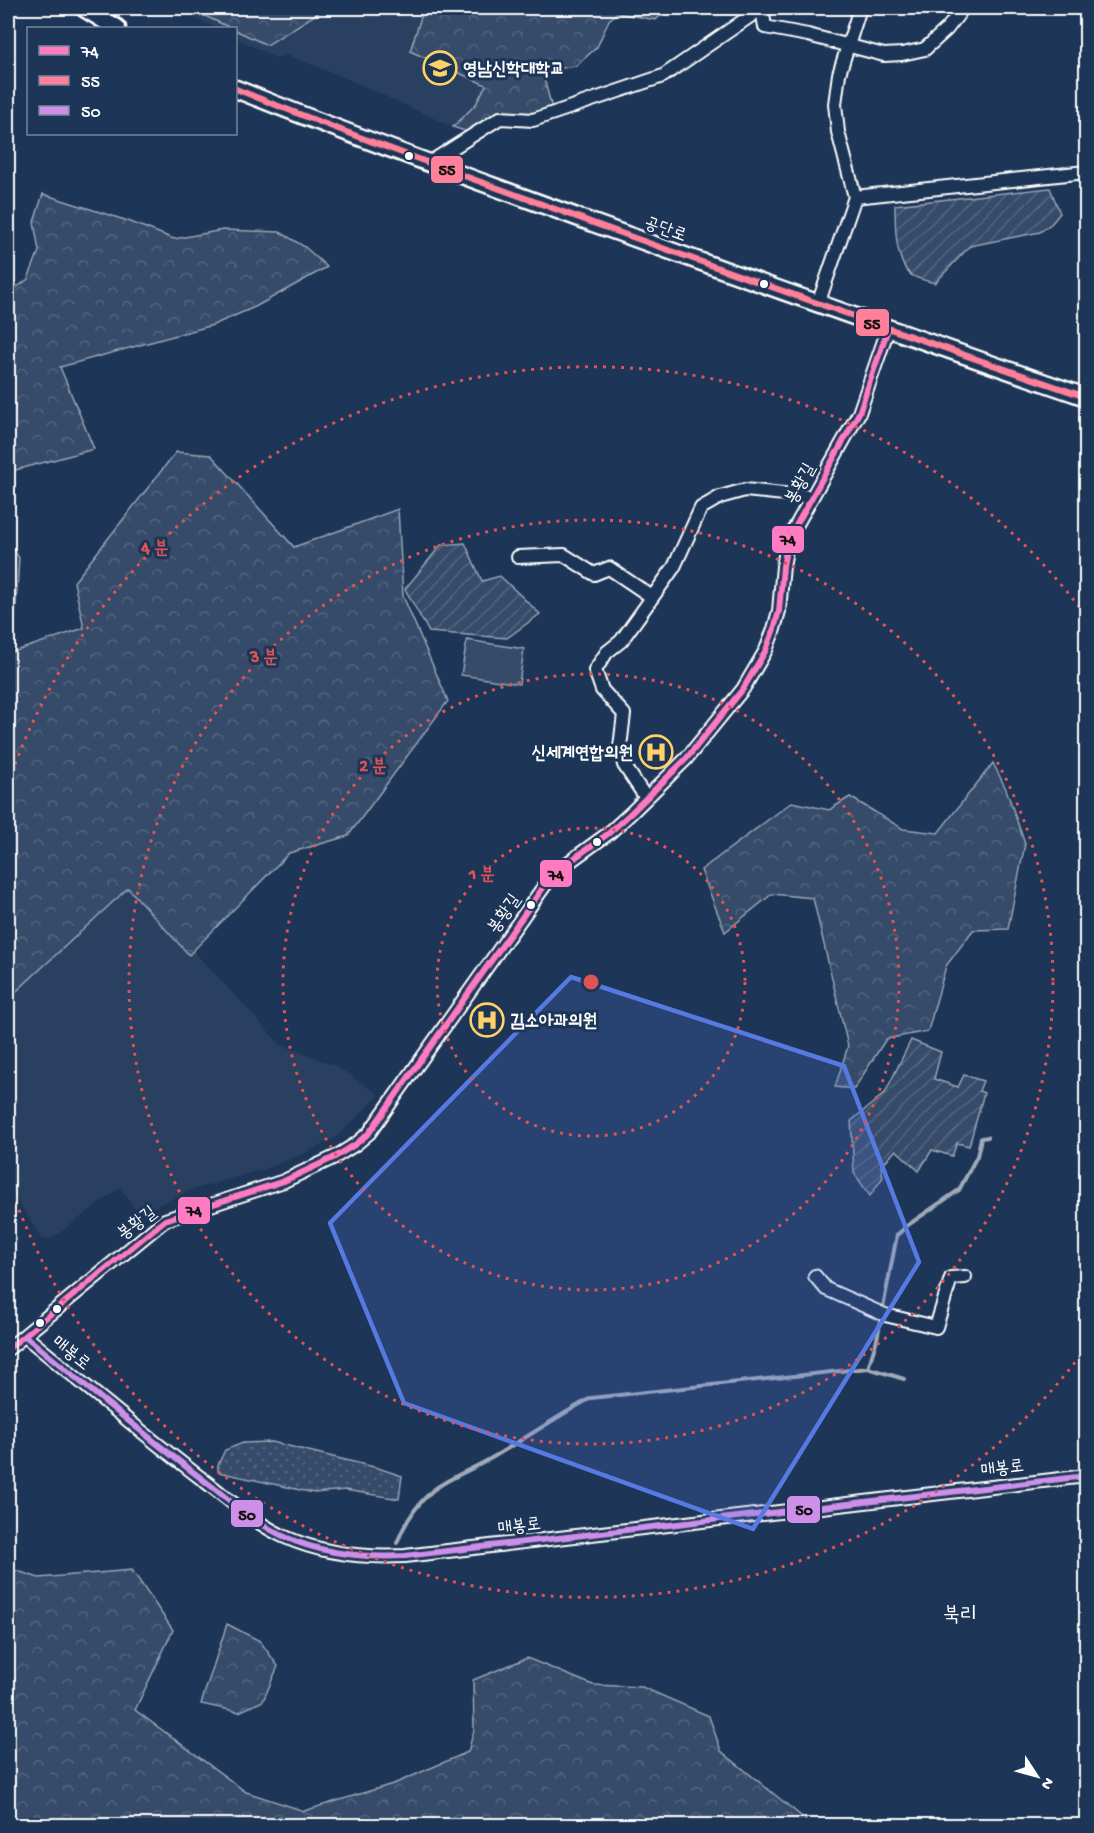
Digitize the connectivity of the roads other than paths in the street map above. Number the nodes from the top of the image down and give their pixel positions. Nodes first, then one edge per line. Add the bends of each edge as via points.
1 (84, 8) edge
2 (762, 8) edge
3 (860, 8) edge
4 (963, 8) edge
5 (115, 27) edge
6 (847, 44) junction
7 (237, 89) edge
8 (429, 163) junction
9 (1086, 172) edge
10 (855, 197) junction
11 (818, 304) junction
12 (888, 329) junction
13 (1086, 397) edge
14 (812, 497) junction
15 (518, 557) dead end
16 (652, 597) junction
17 (646, 798) junction
18 (815, 1276) dead end
19 (965, 1278) dead end
20 (25, 1336) junction
21 (8, 1349) edge
22 (1086, 1476) edge

1 - 5 street
2 - 6 street via 765,27
2 - 8 street via 663,76 533,120 500,118
3 - 6 street
4 - 6 street via 925,49 884,55
6 - 10 street via 835,104
7 - 8 street, 공단로
8 - 11 street, 공단로
9 - 10 street
10 - 11 street
11 - 12 street, 공단로
12 - 13 street, 공단로
12 - 14 street, 봉황길 via 859,413
14 - 16 street via 745,490 701,508 674,567
14 - 17 street, 봉황길 via 788,540 779,611 766,650 727,710 686,759
15 - 16 street via 564,555 594,574 609,568
16 - 17 street via 621,641 594,670 602,690 624,714 620,747 624,765
17 - 20 street, 봉황길 via 545,885 369,1132 356,1144 284,1181 165,1220
18 - 19 street via 826,1289 885,1316 936,1327 951,1278
20 - 21 street, 봉황길
20 - 22 street, 매봉로 via 265,1526 324,1550 368,1557 405,1556

